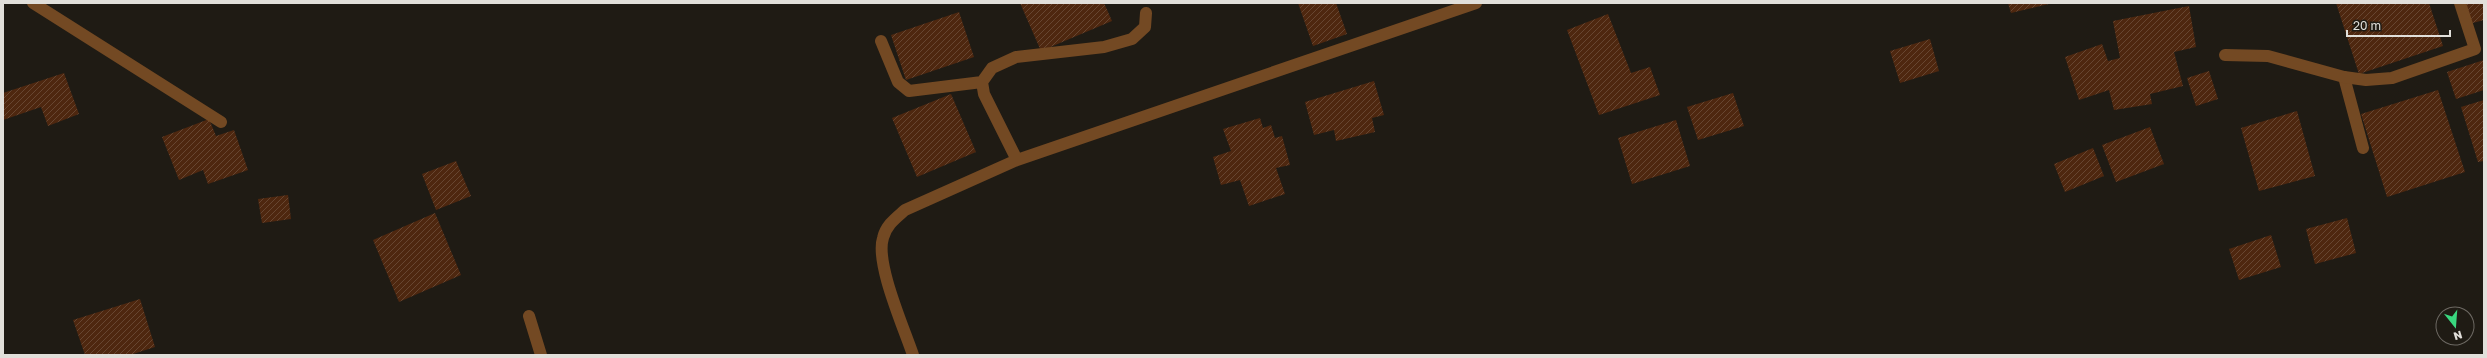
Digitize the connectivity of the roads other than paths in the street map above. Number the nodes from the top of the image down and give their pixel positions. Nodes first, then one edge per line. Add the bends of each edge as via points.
1 (33, 3) edge
2 (1476, 3) edge
3 (2460, 3) edge
4 (1146, 13) dead end
5 (880, 42) dead end
6 (2480, 48) edge
7 (2225, 55) dead end
8 (2344, 77) junction
9 (982, 82) junction
10 (221, 122) dead end
11 (2363, 148) dead end
12 (1016, 160) junction
13 (529, 316) dead end
14 (541, 355) edge
15 (913, 355) edge

1 - 10 street
2 - 12 street
3 - 6 street
4 - 9 street via 1145,27 1132,40 1104,47 1016,58 992,68
5 - 9 street via 898,82 909,91
6 - 8 street via 2392,78 2366,80
7 - 8 street via 2268,56
8 - 11 street
9 - 12 street via 984,94
12 - 15 street via 934,195 905,210 891,222 883,238 880,256
13 - 14 street

